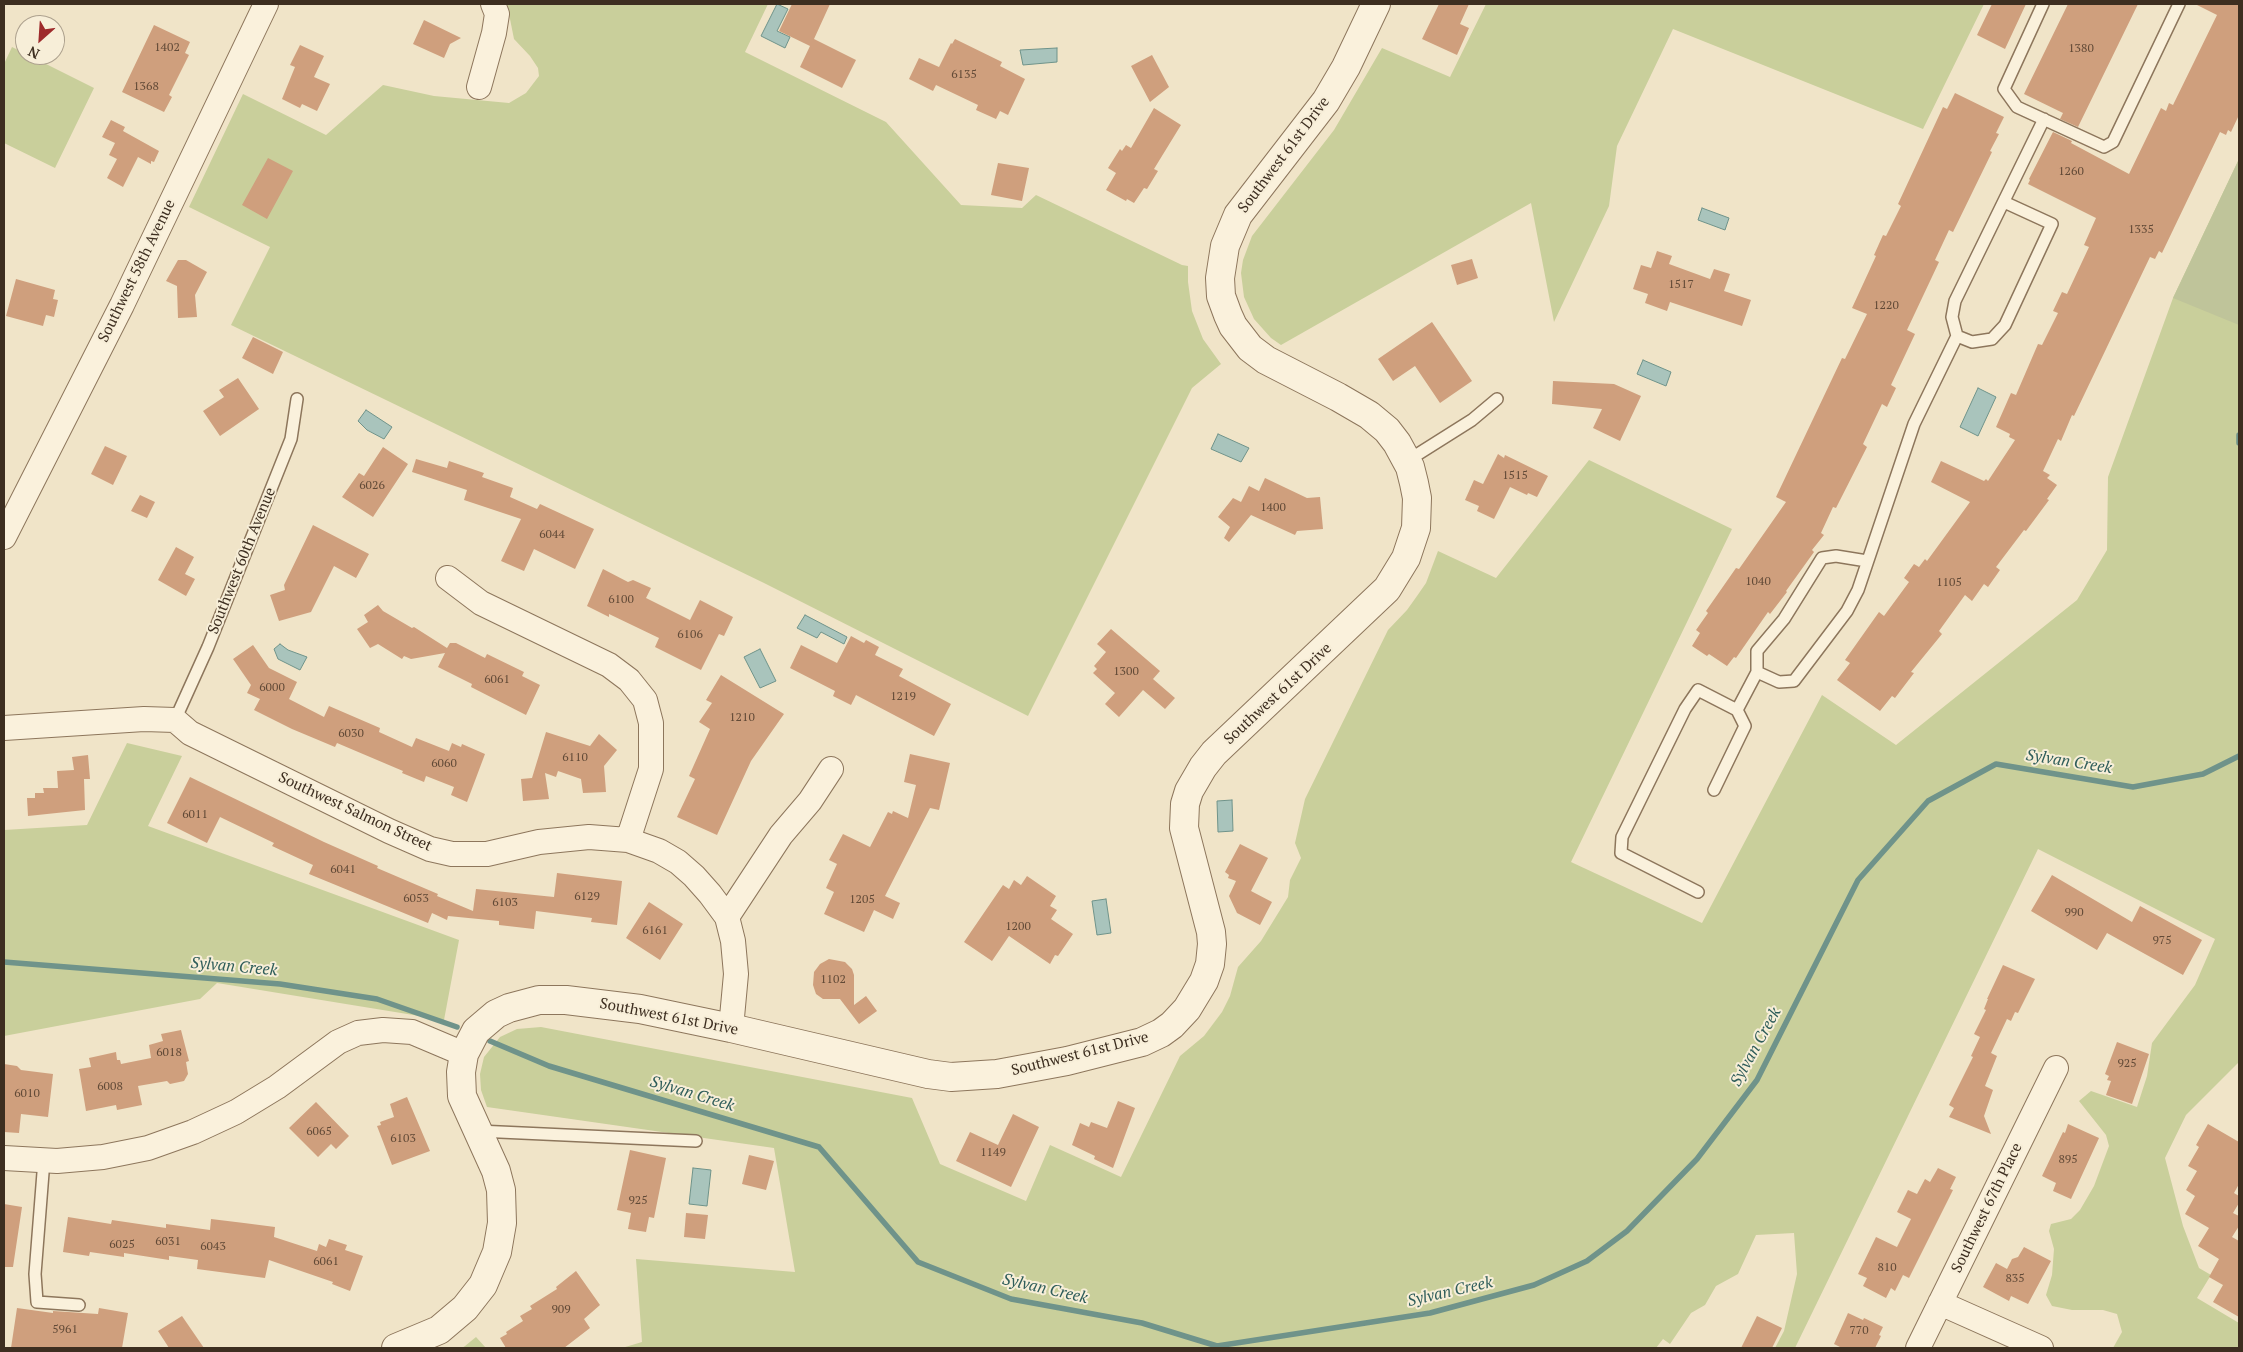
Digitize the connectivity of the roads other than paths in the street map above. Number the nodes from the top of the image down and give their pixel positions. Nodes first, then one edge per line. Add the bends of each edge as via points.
1 (266, 4) edge
2 (493, 4) edge
3 (1376, 4) edge
4 (2043, 4) edge
5 (2180, 4) edge
6 (479, 87) dead end
7 (2044, 119) junction
8 (2004, 202) junction
9 (1958, 336) junction
10 (297, 399) dead end
11 (1497, 399) dead end
12 (1408, 462) junction
13 (4, 537) edge
14 (1868, 561) junction
15 (448, 578) dead end
16 (1757, 672) junction
17 (1737, 710) junction
18 (175, 720) junction
19 (4, 728) edge
20 (832, 768) dead end
21 (1714, 790) dead end
22 (628, 840) junction
23 (1698, 892) dead end
24 (727, 917) junction
25 (731, 1028) junction
26 (464, 1054) junction
27 (2056, 1068) dead end
28 (477, 1131) junction
29 (696, 1141) dead end
30 (4, 1158) edge
31 (44, 1160) junction
32 (1940, 1303) junction
33 (79, 1305) dead end
34 (396, 1348) edge
35 (1918, 1348) edge
36 (2041, 1348) edge

1 - 13 street, Southwest 58th Avenue via 122,305
2 - 6 street via 497,14 494,33
3 - 12 street, Southwest 61st Drive via 1326,101 1238,215 1225,246 1221,296 1233,326 1250,348 1266,360 1369,415 1398,443
4 - 7 lane via 2004,89 2017,107
5 - 7 lane via 2113,142 2104,147
7 - 8 lane
8 - 9 lane via 1956,301 1952,317
8 - 9 lane via 2052,224 2005,325 1992,339 1972,342
9 - 14 lane via 1914,424
10 - 18 lane, Southwest 60th Avenue via 292,439
11 - 12 lane via 1472,420
12 - 25 street, Southwest 61st Drive via 1416,498 1416,528 1394,580 1378,600 1214,754 1189,791 1184,828 1211,932 1212,954 1195,997 1172,1025 1142,1042 1067,1061 997,1074 951,1077
14 - 16 lane via 1836,556 1822,558 1784,618 1757,651
14 - 16 lane via 1847,611 1794,681 1779,682
15 - 22 street via 482,603 609,665 629,680 645,700 651,723 650,769
16 - 17 lane
17 - 21 lane via 1745,726
17 - 23 lane via 1698,690 1684,710 1622,837 1621,853
18 - 19 street
18 - 22 street, Southwest Salmon Street via 190,733 430,850 472,856 561,838 590,836
20 - 24 street via 781,835
22 - 24 street, Southwest Salmon Street via 678,862 710,894
24 - 25 street, Southwest Salmon Street via 736,974
25 - 26 street, Southwest 61st Drive via 640,1009 574,1000 539,1000 509,1008 483,1023
26 - 28 street, Southwest 61st Drive via 462,1096
26 - 31 street via 412,1032 383,1030 358,1033 338,1042 277,1087 236,1112 193,1132 126,1154
27 - 32 street, Southwest 67th Place
28 - 29 lane
28 - 34 street, Southwest 61st Drive via 496,1171 503,1208 491,1271 475,1297 453,1319 439,1330
30 - 31 street
31 - 33 lane via 35,1274 38,1302
32 - 35 street, Southwest 67th Place
32 - 36 street

